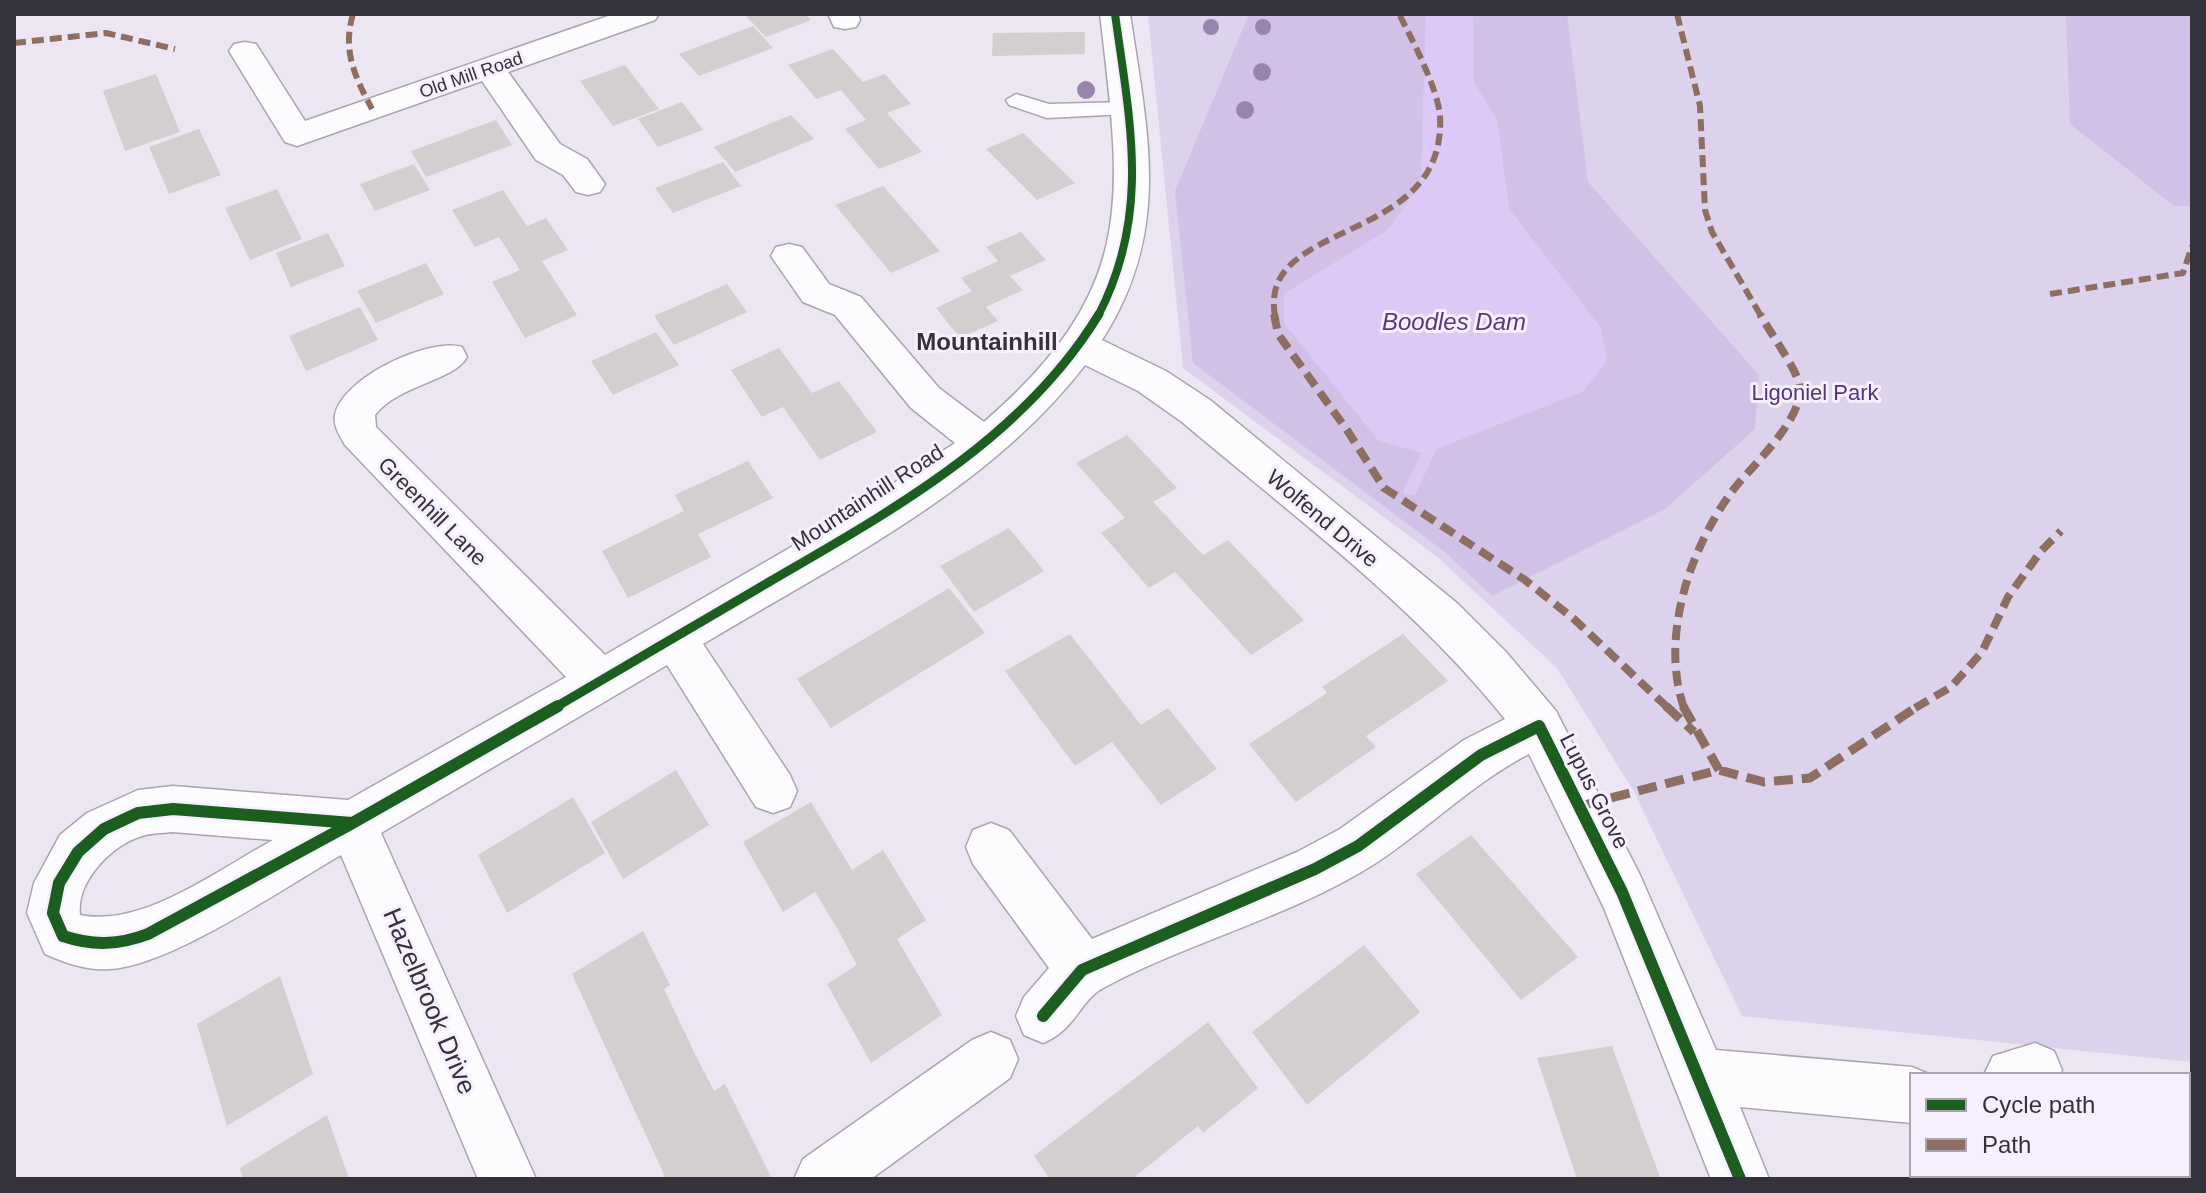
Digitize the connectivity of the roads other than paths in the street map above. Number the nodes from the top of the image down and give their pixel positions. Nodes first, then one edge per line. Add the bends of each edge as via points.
1 (644, 14) edge
2 (1115, 14) edge
3 (245, 51) dead end
4 (490, 69) junction
5 (1016, 100) dead end
6 (1126, 108) junction
7 (588, 184) dead end
8 (789, 256) dead end
9 (1078, 345) junction
10 (448, 357) dead end
11 (984, 444) junction
12 (674, 638) junction
13 (601, 682) junction
14 (1539, 726) junction
15 (773, 791) dead end
16 (352, 823) junction
17 (991, 847) dead end
18 (1082, 970) junction
19 (1043, 1016) dead end
20 (991, 1059) dead end
21 (1700, 1076) junction
22 (1910, 1095) edge
23 (507, 1179) edge
24 (823, 1179) edge
25 (1740, 1179) edge

1 - 4 street, Old Mill Road
2 - 6 street, Mountainhill Road
3 - 4 street, Old Mill Road via 297,135
4 - 7 street via 548,152 575,167
5 - 6 lane via 1047,111
6 - 9 street, Mountainhill Road via 1133,213 1128,246 1115,285
8 - 11 street via 816,293 848,306 925,398
9 - 11 street, Mountainhill Road via 1054,379
9 - 14 street, Wolfend Drive via 1152,381 1196,411 1442,617
10 - 13 street, Greenhill Lane via 370,392 356,408 355,427
11 - 12 street, Mountainhill Road via 908,500
12 - 13 street, Mountainhill Road
12 - 15 street
13 - 16 street, Mountainhill Road
14 - 18 street, Lupus Grove via 1481,755 1358,846 1315,869
14 - 21 street, Lupus Grove via 1584,805
16 - 16 street, Mountainhill Road via 171,924 123,942 86,945 63,936 53,913 59,883 78,852 104,829 138,813 173,809
16 - 23 street, Hazelbrook Drive
17 - 18 street
18 - 19 street
20 - 24 street
21 - 22 street
21 - 25 street, Lupus Grove

